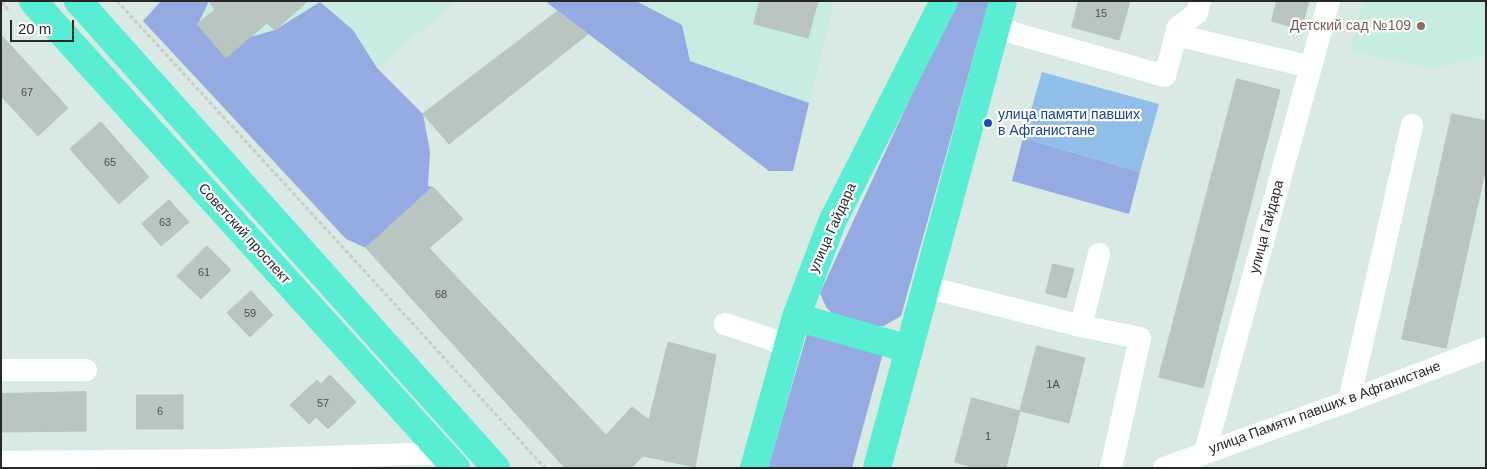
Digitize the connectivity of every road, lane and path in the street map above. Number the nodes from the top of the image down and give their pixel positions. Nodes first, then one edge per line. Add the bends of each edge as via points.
1 (32, 1) edge
2 (78, 1) edge
3 (117, 1) edge
4 (944, 1) edge
5 (1003, 1) edge
6 (1200, 1) edge
7 (1329, 1) edge
8 (996, 28) junction
9 (1176, 35) junction
10 (1311, 67) junction
11 (1412, 125) dead end
12 (1099, 254) dead end
13 (926, 287) junction
14 (796, 317) junction
15 (725, 324) dead end
16 (1080, 326) junction
17 (788, 345) junction
18 (1486, 348) edge
19 (909, 349) junction
20 (1, 370) edge
21 (86, 370) dead end
22 (1349, 401) junction
23 (1205, 452) junction
24 (450, 461) edge
25 (1, 462) edge
26 (496, 468) edge
27 (545, 468) edge
28 (754, 468) edge
29 (876, 468) edge
30 (1111, 468) edge
31 (1164, 468) edge

1 - 24 main road, Советский проспект
2 - 26 main road
3 - 27 path
4 - 14 main road, улица Гайдара via 832,222
5 - 8 main road
6 - 9 street via 1197,13 1178,28
7 - 10 street, улица Гайдара
8 - 9 street via 1165,76
8 - 13 main road
9 - 10 street
10 - 23 street, улица Гайдара
11 - 22 street
12 - 16 street
13 - 16 street
13 - 19 main road
14 - 17 main road, улица Гайдара
14 - 19 main road
15 - 17 street
16 - 30 street via 1140,338
17 - 28 main road, улица Гайдара
18 - 22 street, улица Памяти павших в Афганистане
19 - 29 main road
20 - 21 street
22 - 23 street, улица Памяти павших в Афганистане
23 - 31 street, улица Памяти павших в Афганистане
24 - 25 street

